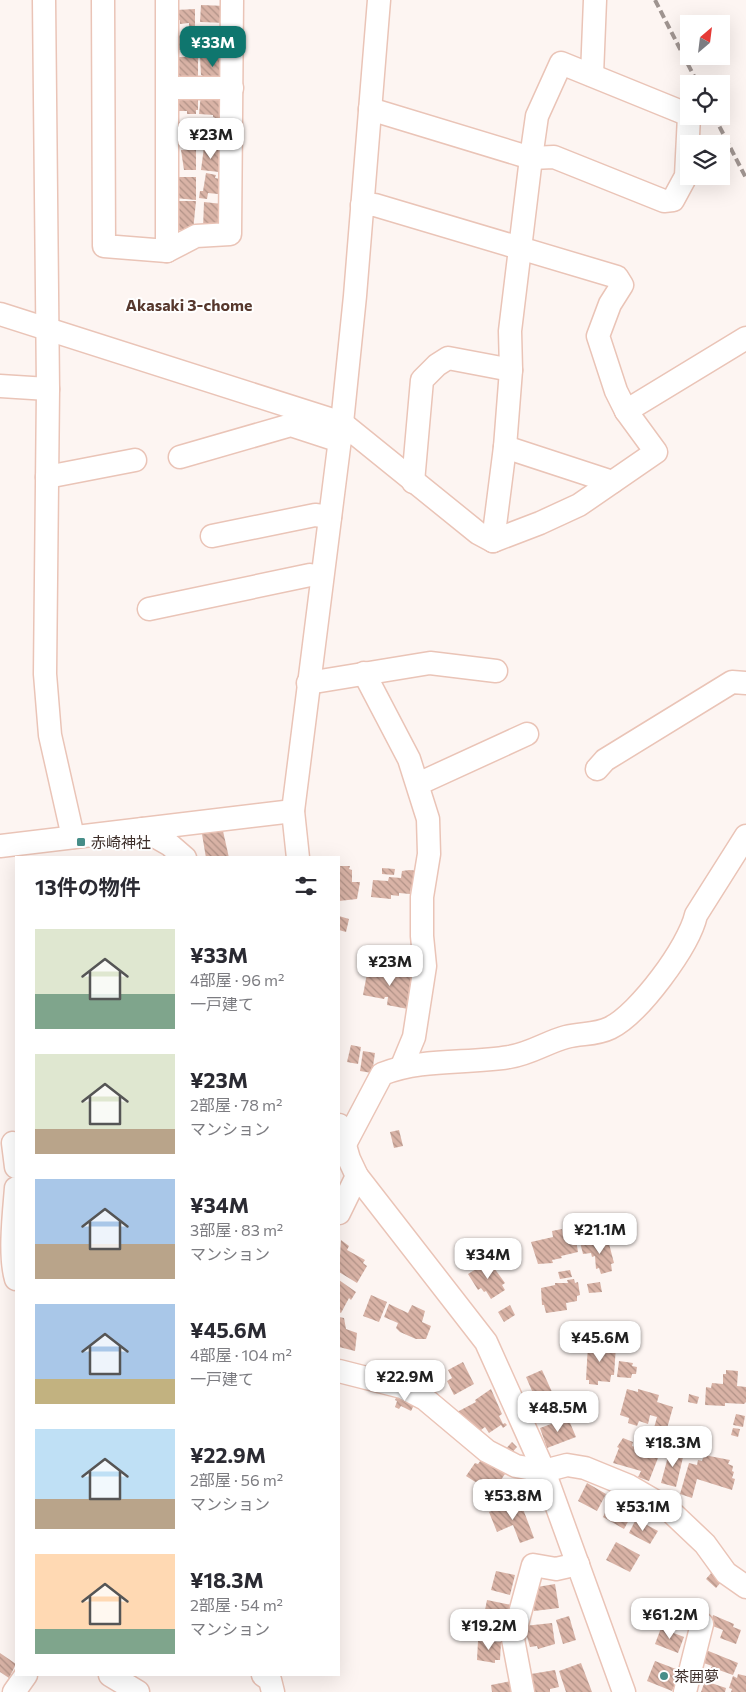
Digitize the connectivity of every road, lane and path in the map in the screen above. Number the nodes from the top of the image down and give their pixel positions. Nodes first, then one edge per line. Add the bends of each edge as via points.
1 (44, 0) edge
2 (103, 0) edge
3 (167, 0) edge
4 (232, 0) edge
5 (378, 0) edge
6 (595, 0) edge
7 (592, 75) junction
8 (168, 88) junction
9 (232, 88) junction
10 (370, 109) junction
11 (680, 112) edge
12 (689, 125) edge
13 (531, 158) junction
14 (362, 205) junction
15 (519, 248) junction
16 (167, 251) junction
17 (0, 314) edge
18 (47, 330) junction
19 (746, 338) edge
20 (511, 370) junction
21 (0, 386) edge
22 (48, 389) junction
23 (626, 411) junction
24 (341, 432) junction
25 (505, 447) junction
26 (180, 457) dead end
27 (135, 460) dead end
28 (47, 477) junction
29 (413, 482) junction
30 (612, 482) junction
31 (330, 517) junction
32 (212, 536) dead end
33 (493, 541) junction
34 (322, 577) junction
35 (149, 609) dead end
36 (496, 671) dead end
37 (364, 673) junction
38 (308, 683) junction
39 (746, 683) edge
40 (527, 734) dead end
41 (597, 769) dead end
42 (418, 784) junction
43 (293, 811) junction
44 (142, 829) junction
45 (746, 836) edge
46 (73, 837) junction
47 (0, 846) edge
48 (183, 856) edge
49 (298, 856) edge
50 (402, 1066) junction
51 (341, 1135) edge
52 (13, 1143) dead end
53 (15, 1159) edge
54 (357, 1176) junction
55 (15, 1197) edge
56 (340, 1211) edge
57 (15, 1274) edge
58 (340, 1371) edge
59 (544, 1471) junction
60 (578, 1564) junction
61 (746, 1588) edge
62 (702, 1624) dead end
63 (25, 1676) edge
64 (264, 1676) edge
65 (14, 1692) edge
66 (273, 1692) edge
67 (522, 1692) edge
68 (624, 1692) edge
69 (685, 1692) edge

1 - 18 street
2 - 16 street via 104,246
3 - 8 street
4 - 9 street
5 - 10 street
6 - 7 street
7 - 11 street
7 - 13 street via 561,63 537,116
8 - 9 street
8 - 16 street
9 - 16 street via 230,234 196,236
10 - 13 street
10 - 14 street
12 - 13 street via 686,176 673,200 664,201 554,157
13 - 15 street
14 - 15 street via 375,205
14 - 24 street
15 - 20 street via 510,331
15 - 23 street via 617,277 622,285 610,304 598,336
17 - 18 street
18 - 22 street
18 - 24 street
19 - 23 street
20 - 25 street
20 - 29 street via 448,358 422,380
21 - 22 street
22 - 28 street
23 - 30 street via 656,452
24 - 26 street via 292,425
24 - 29 street
24 - 31 street
25 - 30 street
25 - 33 street
27 - 28 street
28 - 46 street via 47,709
29 - 33 street
30 - 33 street via 579,505
31 - 32 street via 315,515
31 - 34 street
34 - 35 street via 310,575
34 - 38 street
36 - 37 street via 430,663
37 - 38 street
37 - 42 street via 402,744
38 - 43 street
39 - 41 street via 732,682 605,760
40 - 42 street
42 - 50 street via 428,819 429,854 422,897 426,966 414,1036
43 - 44 street
43 - 49 street
44 - 46 street
44 - 48 street
45 - 50 street via 696,915 671,963 631,1014 612,1027 596,1034 567,1037 510,1058
46 - 47 street
50 - 51 street via 382,1074
51 - 54 street
52 - 53 street
54 - 56 street
54 - 59 street via 486,1342
55 - 57 street via 12,1225
58 - 59 street via 402,1387 425,1399 487,1452 516,1466
59 - 60 street
59 - 61 street via 567,1465 602,1473 667,1508 705,1544 726,1573
60 - 67 street via 556,1569 532,1565 513,1639
60 - 68 street
62 - 69 street
63 - 65 street
64 - 66 street via 270,1680

